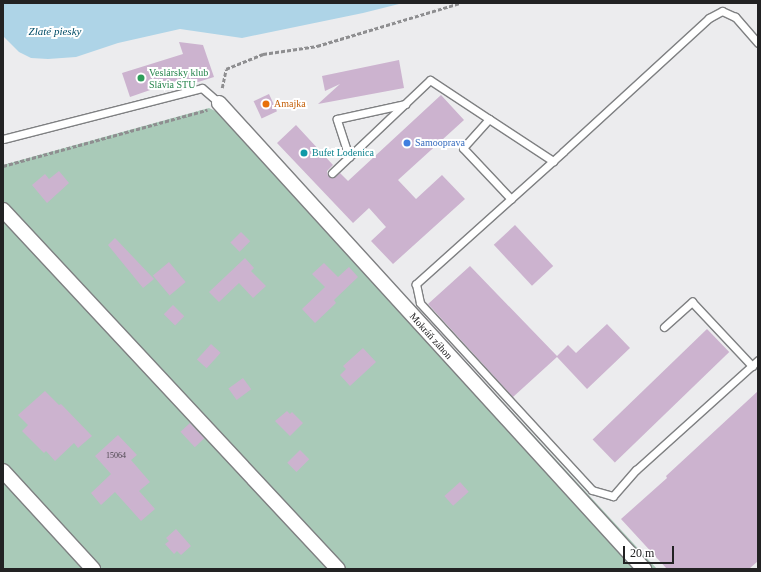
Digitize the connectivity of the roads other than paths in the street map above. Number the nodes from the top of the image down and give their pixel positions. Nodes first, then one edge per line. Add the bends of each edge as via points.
1 (758, 43) edge
2 (219, 103) joint
3 (405, 104) junction
4 (489, 118) junction
5 (3, 139) edge
6 (349, 157) junction
7 (553, 161) junction
8 (332, 174) dead end
9 (511, 199) junction
10 (3, 210) edge
11 (664, 327) dead end
12 (758, 360) edge
13 (752, 366) junction
14 (3, 471) edge
15 (93, 569) edge
16 (338, 569) edge
17 (644, 569) edge

1 - 7 lane via 735,17 722,11 709,18
2 - 5 lane via 202,88
2 - 17 street, Mokráň záhon
3 - 4 lane via 430,80
3 - 6 lane
3 - 6 lane via 337,119
4 - 7 lane
4 - 9 lane via 463,148
6 - 8 lane
7 - 9 lane
9 - 13 lane via 416,284 420,304 592,490 613,496 636,470
10 - 16 street
11 - 13 lane via 692,302
12 - 13 lane
14 - 15 street

